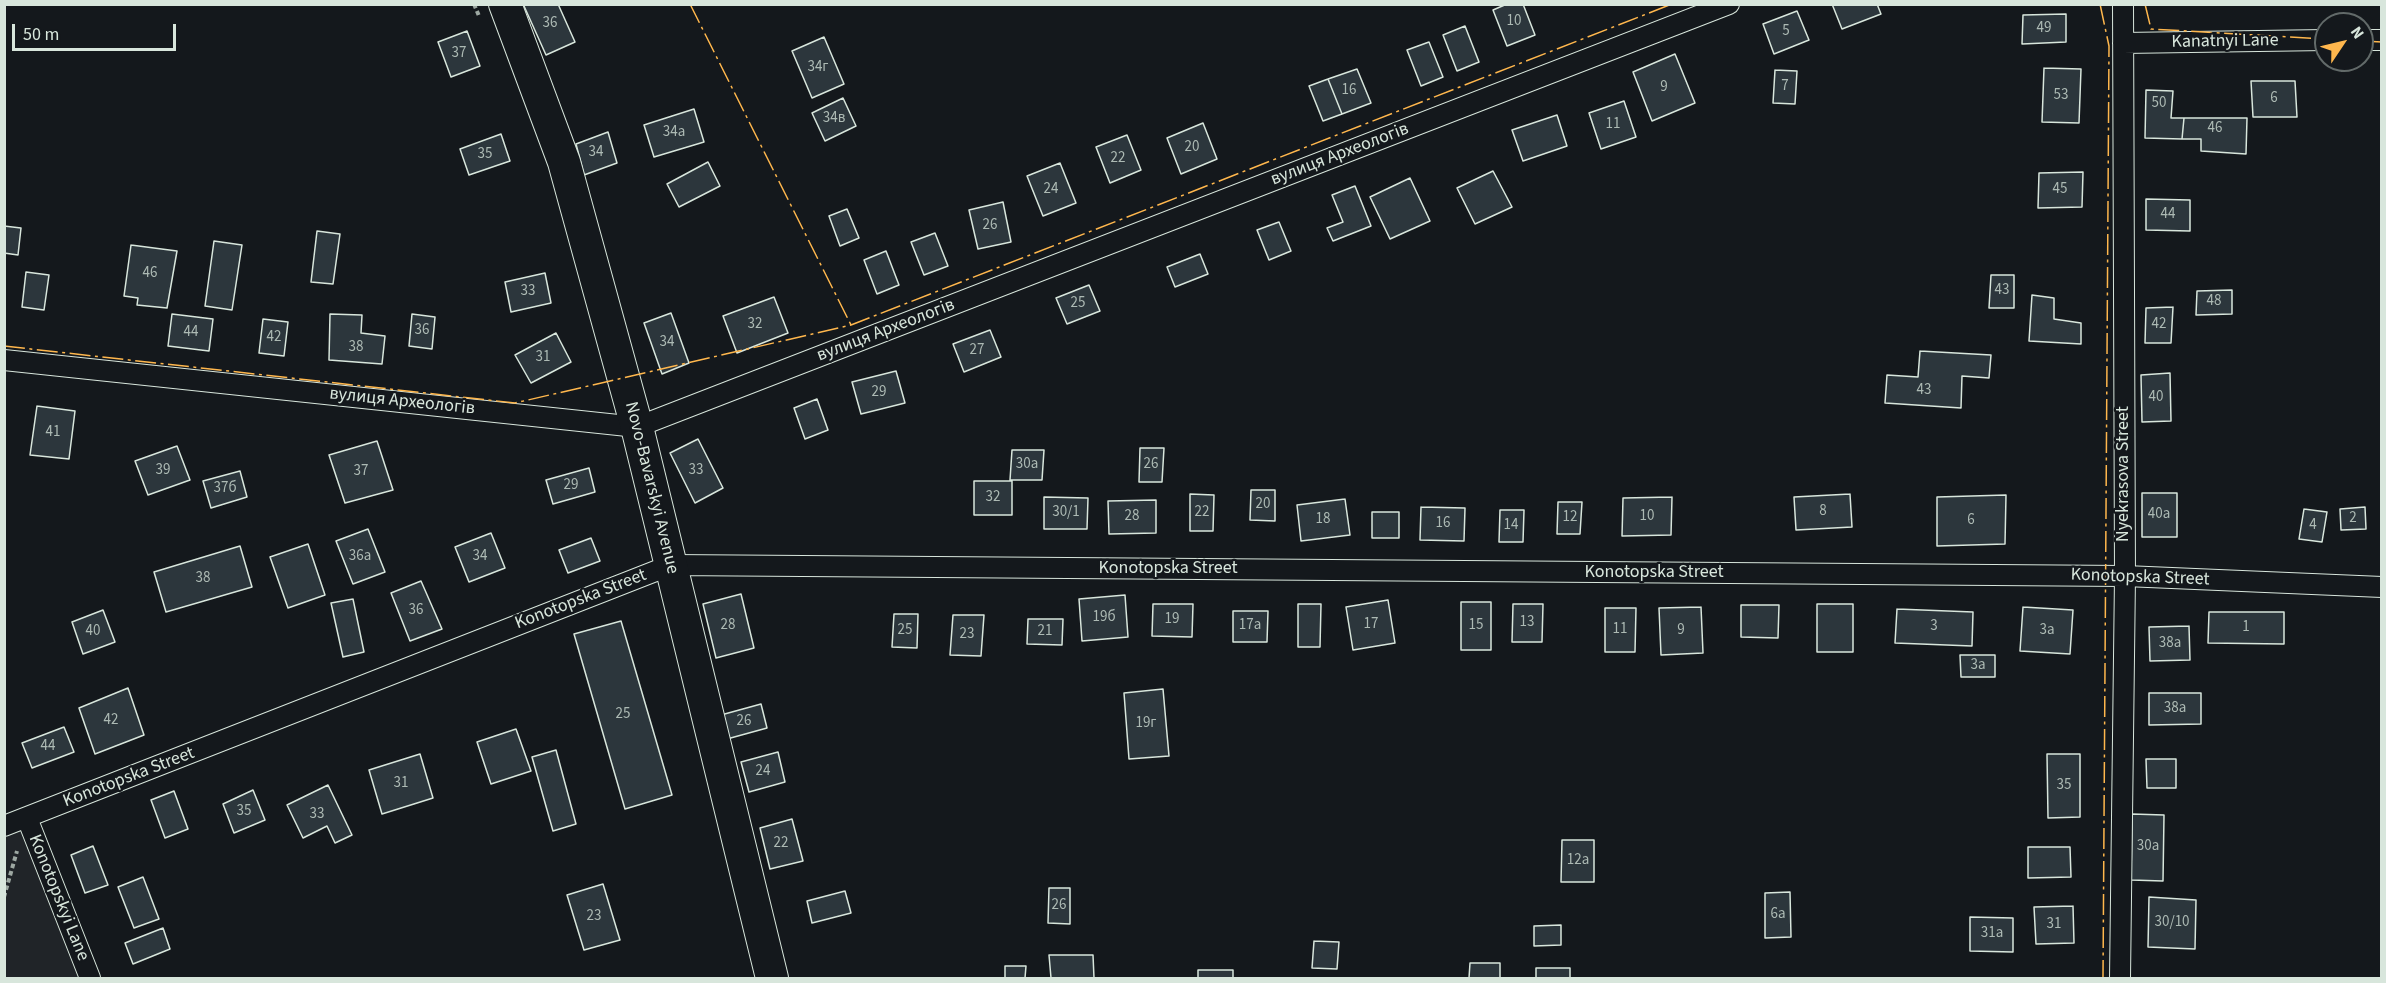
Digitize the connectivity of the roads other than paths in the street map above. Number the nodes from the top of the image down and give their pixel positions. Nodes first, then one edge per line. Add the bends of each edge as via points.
1 (505, 4) edge
2 (1729, 4) edge
3 (2123, 4) edge
4 (2314, 40) edge
5 (2123, 43) junction
6 (4, 360) edge
7 (637, 428) junction
8 (671, 565) junction
9 (2125, 576) junction
10 (2382, 587) edge
11 (27, 818) junction
12 (4, 826) edge
13 (90, 978) edge
14 (772, 978) edge
15 (2121, 978) edge

1 - 7 main road, Novo-Bavarskyi Avenue via 564,162
2 - 7 street, вулиця Археологів
3 - 5 street, Nyekrasova Street
4 - 5 street, Kanatnyi Lane
5 - 9 street, Nyekrasova Street
6 - 7 street, вулиця Археологів
7 - 8 main road, Novo-Bavarskyi Avenue
8 - 9 street, Konotopska Street
8 - 11 street, Konotopska Street
8 - 14 main road, Novo-Bavarskyi Avenue
9 - 10 street, Konotopska Street
9 - 15 street, Nyekrasova Street
11 - 12 street, Konotopska Street
11 - 13 street, Konotopskyi Lane

